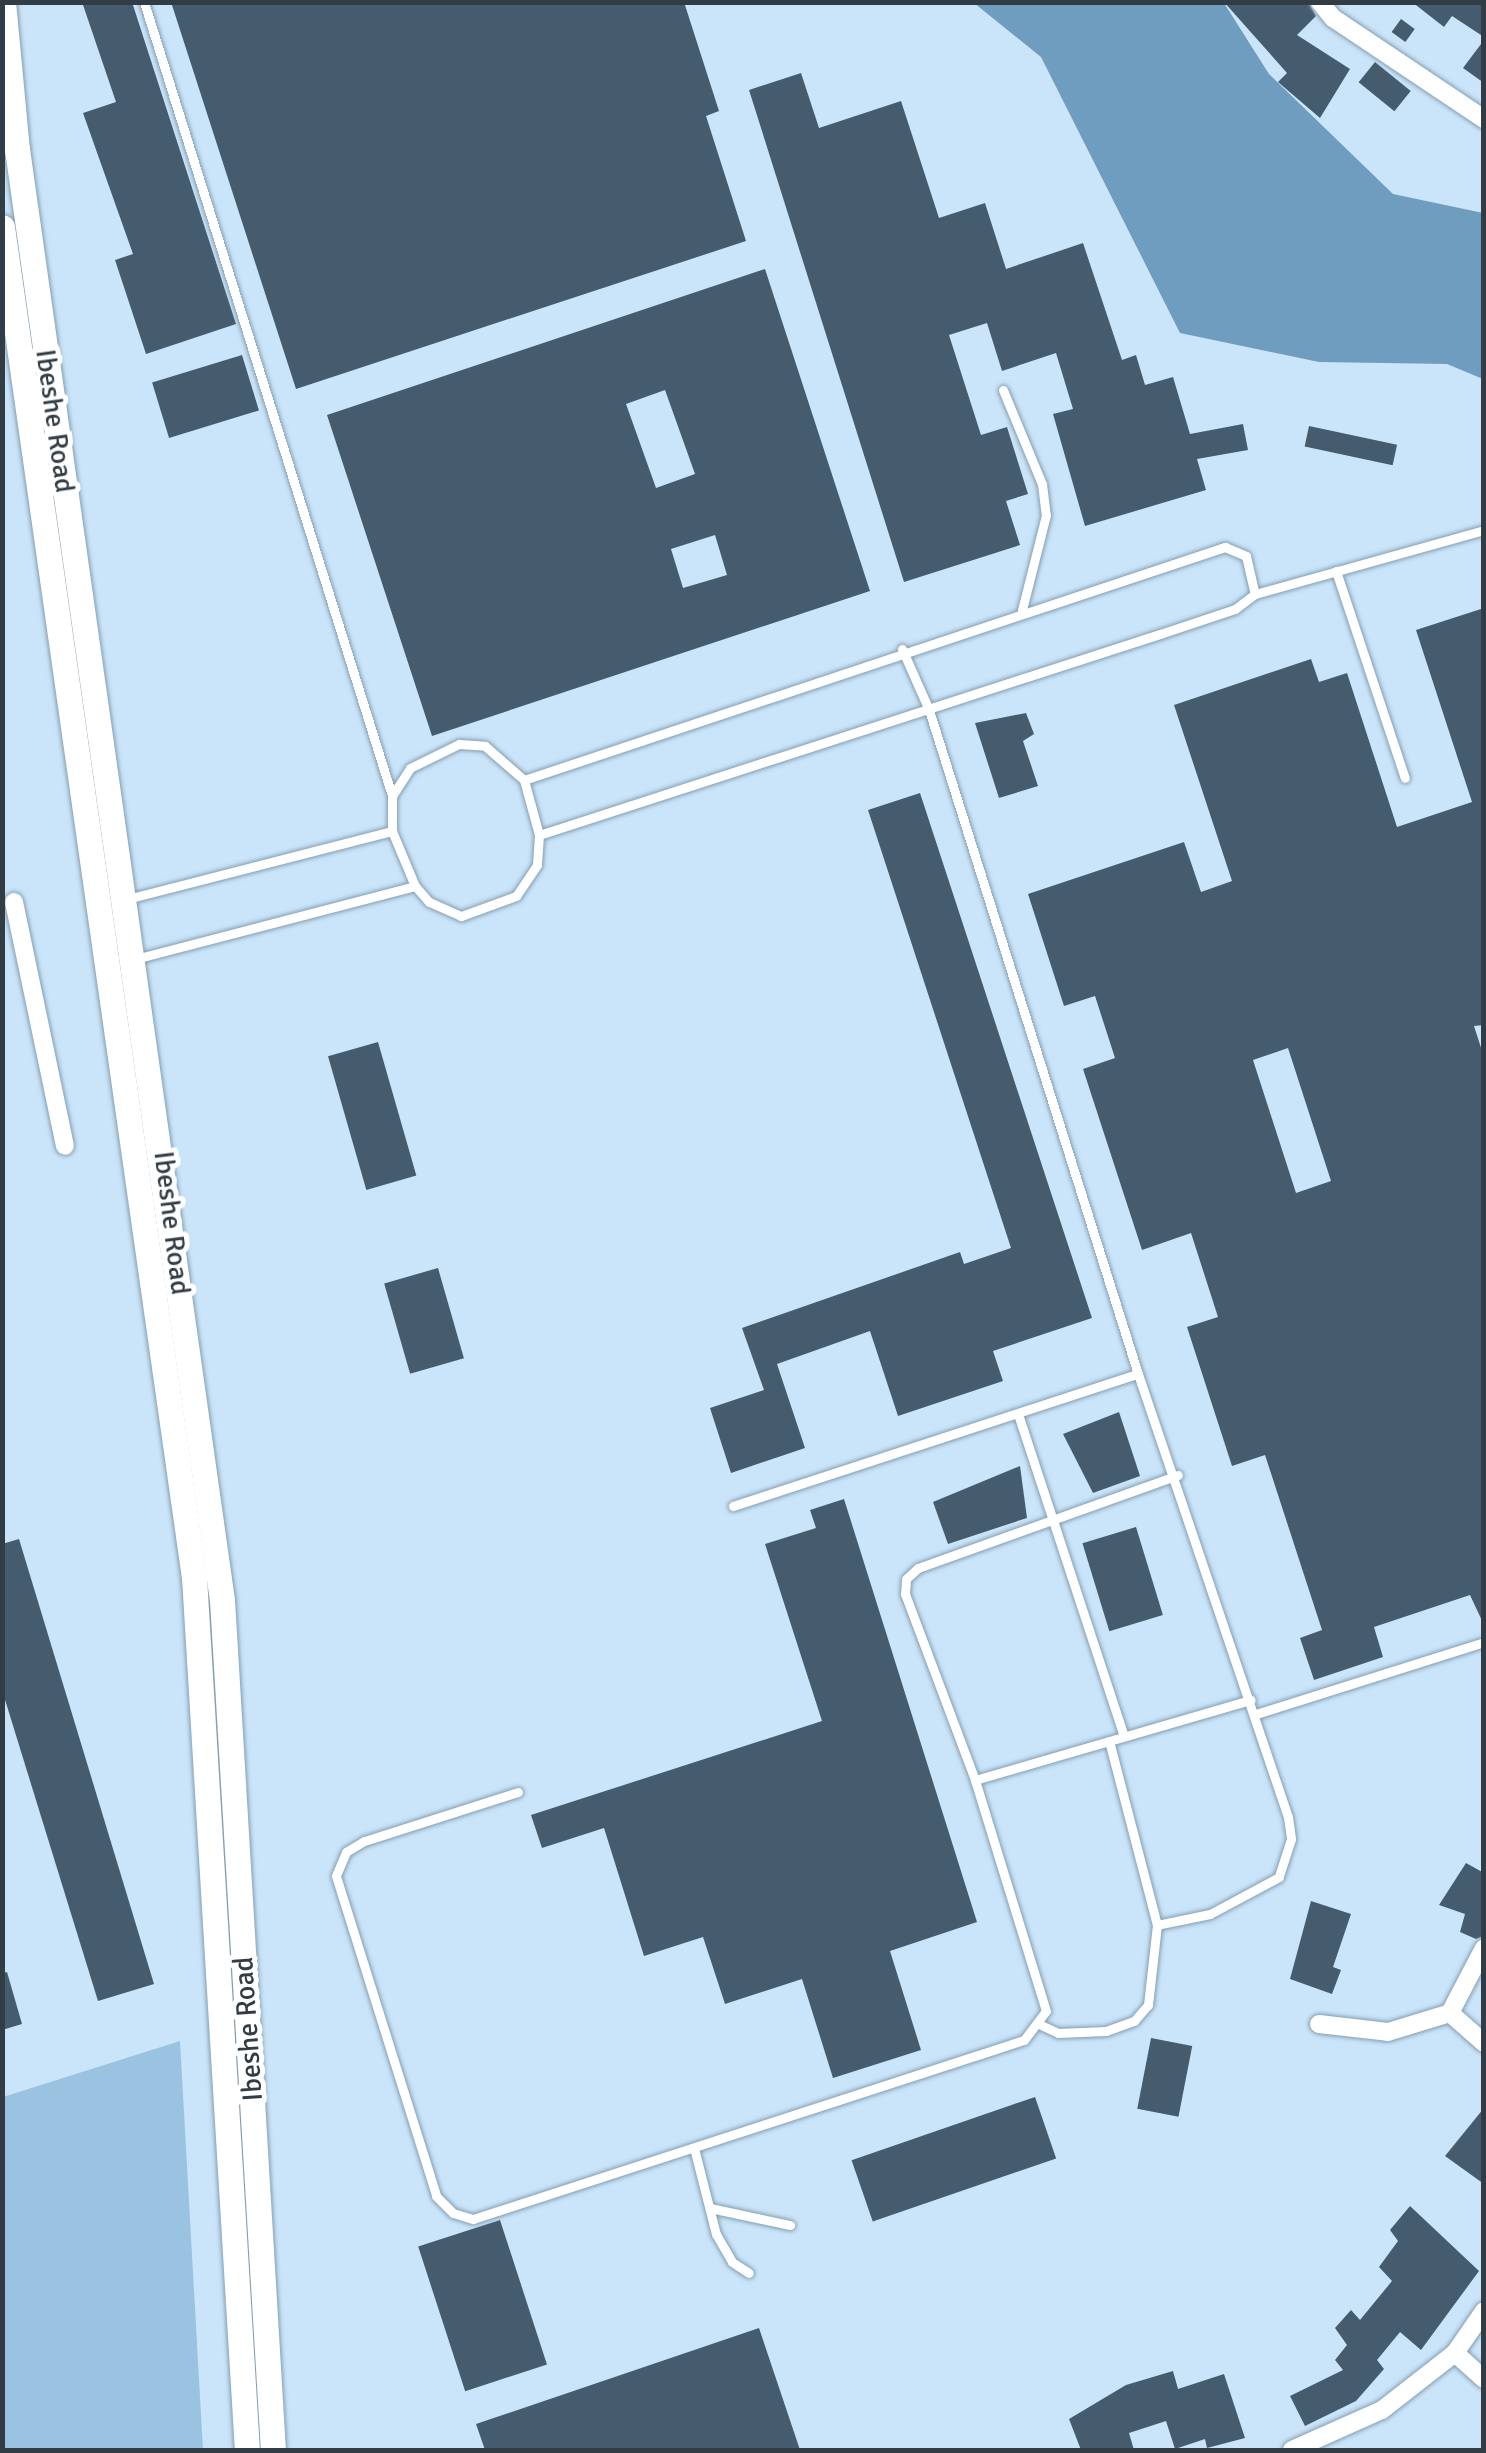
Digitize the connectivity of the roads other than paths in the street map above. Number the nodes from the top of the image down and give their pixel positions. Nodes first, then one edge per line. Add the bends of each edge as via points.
1 (3, 2) edge
2 (144, 2) edge
3 (1320, 2) edge
4 (1484, 119) edge
5 (2, 227) edge
6 (1003, 390) dead end
7 (1484, 530) edge
8 (1336, 570) junction
9 (1255, 594) junction
10 (1022, 610) junction
11 (902, 649) junction
12 (929, 710) junction
13 (1405, 778) dead end
14 (524, 780) junction
15 (392, 796) junction
16 (392, 831) junction
17 (538, 835) junction
18 (415, 886) junction
19 (127, 899) junction
20 (14, 902) dead end
21 (135, 959) junction
22 (65, 1146) dead end
23 (1138, 1374) junction
24 (1018, 1414) junction
25 (1178, 1475) junction
26 (733, 1506) dead end
27 (1054, 1520) junction
28 (1484, 1642) edge
29 (1251, 1700) junction
30 (1256, 1714) junction
31 (1124, 1736) junction
32 (1109, 1741) junction
33 (976, 1780) junction
34 (518, 1792) dead end
35 (1157, 1924) junction
36 (1484, 1948) edge
37 (1450, 2013) junction
38 (1320, 2024) dead end
39 (1041, 2025) junction
40 (1484, 2043) edge
41 (694, 2148) junction
42 (710, 2208) junction
43 (790, 2225) dead end
44 (749, 2273) dead end
45 (1484, 2311) edge
46 (1455, 2353) junction
47 (1484, 2378) edge
48 (247, 2450) edge
49 (273, 2450) edge
50 (1292, 2450) edge

1 - 19 main road, Ibeshe Road via 20,168
2 - 15 lane
3 - 4 street via 1333,18
5 - 48 main road, Ibeshe Road via 194,1577
6 - 10 lane via 1042,484 1046,515
7 - 8 lane
8 - 9 lane
8 - 13 lane
9 - 10 lane via 1246,556 1226,546
9 - 12 lane via 1234,609
10 - 11 lane
11 - 12 lane
11 - 14 lane
12 - 17 lane
12 - 23 lane
14 - 15 lane via 484,746 458,744 410,768
14 - 17 lane
15 - 16 lane
16 - 18 lane
16 - 19 lane
17 - 18 lane via 538,864 516,896 484,910 461,916 429,902
18 - 21 lane
19 - 21 main road, Ibeshe Road
20 - 22 street
21 - 49 main road, Ibeshe Road via 222,1600
23 - 24 lane
23 - 25 lane
24 - 26 lane
24 - 27 lane
25 - 27 lane
25 - 29 lane
27 - 31 lane
27 - 33 lane via 918,1568 906,1580 905,1594
28 - 30 lane
29 - 30 lane
29 - 31 lane
30 - 35 lane via 1288,1817 1291,1839 1279,1878 1210,1914
31 - 32 lane
32 - 33 lane
32 - 35 lane
33 - 39 lane via 1046,2011
34 - 41 lane via 364,1840 346,1852 336,1876 436,2196 453,2213 473,2218
35 - 39 lane via 1146,2012 1106,2030 1058,2033
36 - 37 street
37 - 38 street via 1388,2032
37 - 40 street
39 - 41 lane via 1024,2040
41 - 42 lane
42 - 43 lane
42 - 44 lane via 732,2262
45 - 46 street
46 - 47 street
46 - 50 street via 1382,2410

